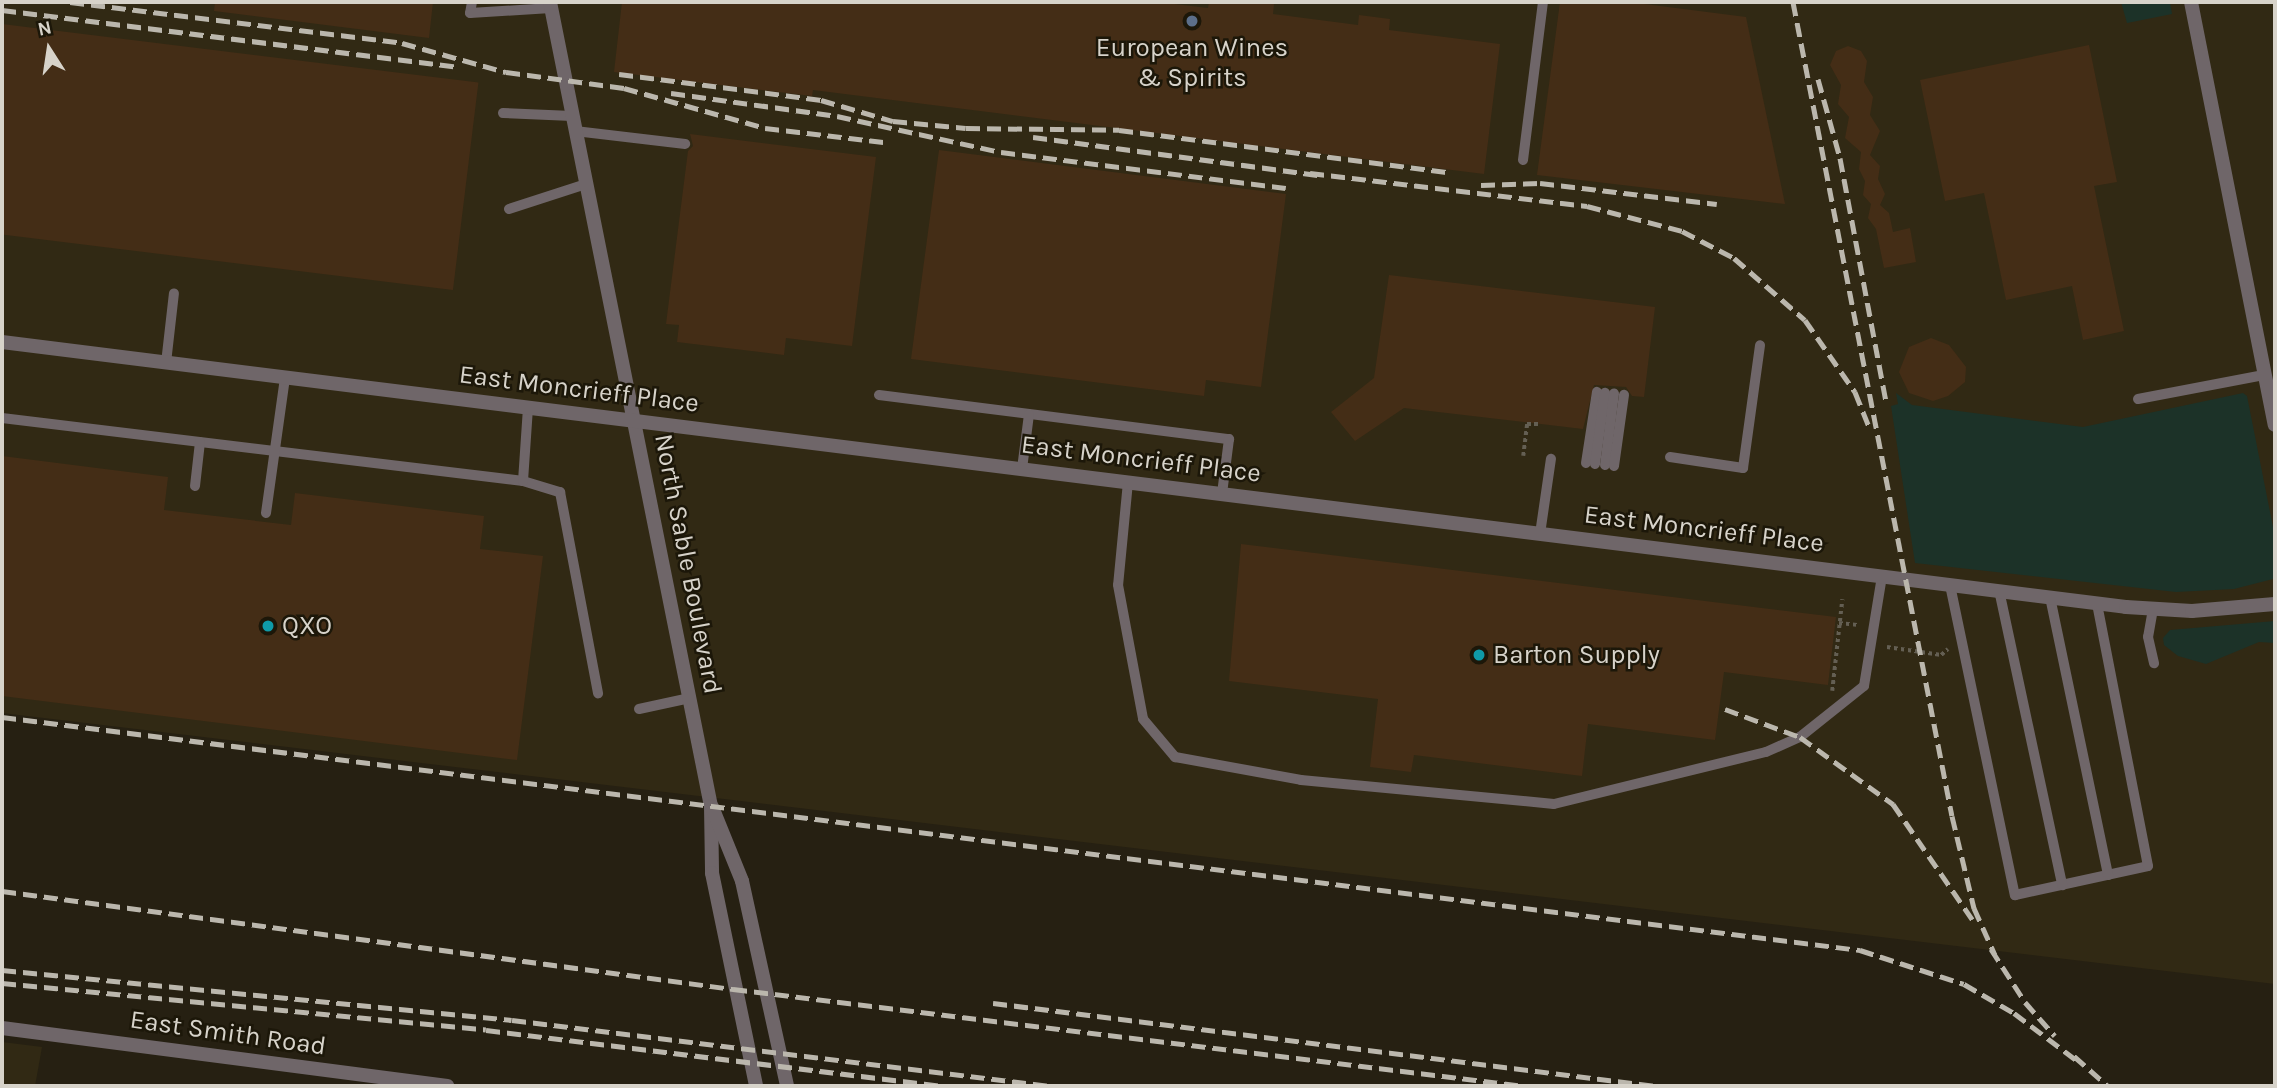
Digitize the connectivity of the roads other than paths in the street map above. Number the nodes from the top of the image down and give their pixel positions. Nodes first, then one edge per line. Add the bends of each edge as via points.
1 (471, 2) edge
2 (1543, 2) edge
3 (2191, 2) edge
4 (551, 5) edge
5 (503, 113) dead end
6 (574, 124) junction
7 (685, 144) dead end
8 (1523, 160) dead end
9 (586, 184) junction
10 (509, 209) dead end
11 (174, 293) dead end
12 (2, 342) edge
13 (1760, 345) dead end
14 (166, 363) junction
15 (2264, 375) junction
16 (285, 378) junction
17 (879, 395) dead end
18 (2138, 398) dead end
19 (528, 408) junction
20 (1029, 414) junction
21 (2, 418) edge
22 (634, 421) junction
23 (2275, 425) edge
24 (200, 442) junction
25 (275, 451) junction
26 (1670, 457) dead end
27 (1551, 459) dead end
28 (1600, 464) joint
29 (1022, 469) junction
30 (523, 481) junction
31 (1128, 482) junction
32 (195, 486) dead end
33 (1222, 494) junction
34 (266, 513) dead end
35 (1540, 534) junction
36 (1882, 576) junction
37 (1950, 585) junction
38 (1999, 590) junction
39 (2050, 597) junction
40 (2097, 603) junction
41 (2275, 604) edge
42 (2153, 609) junction
43 (2154, 663) dead end
44 (598, 693) dead end
45 (690, 698) junction
46 (639, 709) dead end
47 (711, 806) junction
48 (2108, 875) junction
49 (2062, 885) junction
50 (2, 1028) edge
51 (368, 1081) edge
52 (447, 1086) edge
53 (756, 1086) edge
54 (787, 1086) edge

1 - 4 lane via 470,13
2 - 8 lane
3 - 15 street
4 - 6 street, North Sable Boulevard
5 - 6 lane
6 - 7 lane
6 - 9 street, North Sable Boulevard
9 - 10 lane
9 - 22 street, North Sable Boulevard
11 - 14 lane
12 - 14 street, East Moncrieff Place
13 - 26 lane via 1743,468
14 - 16 street, East Moncrieff Place
15 - 18 lane
15 - 23 street
16 - 19 street, East Moncrieff Place
16 - 25 lane
17 - 20 lane
19 - 22 street, East Moncrieff Place
19 - 30 lane
20 - 29 lane
20 - 33 lane via 1229,439
21 - 24 lane
22 - 29 street, East Moncrieff Place
22 - 45 street, North Sable Boulevard
24 - 25 lane
24 - 32 lane
25 - 30 lane
25 - 34 lane
27 - 35 lane
28 - 28 lane via 1610,394
29 - 31 street, East Moncrieff Place
30 - 44 lane via 560,492
31 - 33 street, East Moncrieff Place
31 - 36 lane via 1118,585 1143,719 1175,757 1301,780 1554,804 1766,752 1800,737 1864,686
33 - 35 street, East Moncrieff Place
35 - 36 street, East Moncrieff Place
36 - 37 street, East Moncrieff Place
37 - 38 street, East Moncrieff Place
37 - 49 lane via 2015,895
38 - 39 street, East Moncrieff Place
38 - 49 lane
39 - 40 street, East Moncrieff Place
39 - 48 lane
40 - 42 street, East Moncrieff Place
40 - 48 lane via 2148,866
41 - 42 street, East Moncrieff Place via 2203,611
42 - 43 lane via 2148,637
45 - 46 lane
45 - 47 street, North Sable Boulevard
47 - 53 street, North Sable Boulevard via 712,873
47 - 54 street, North Sable Boulevard via 742,881
48 - 49 lane
50 - 51 street, East Smith Road
51 - 52 street, East Smith Road

